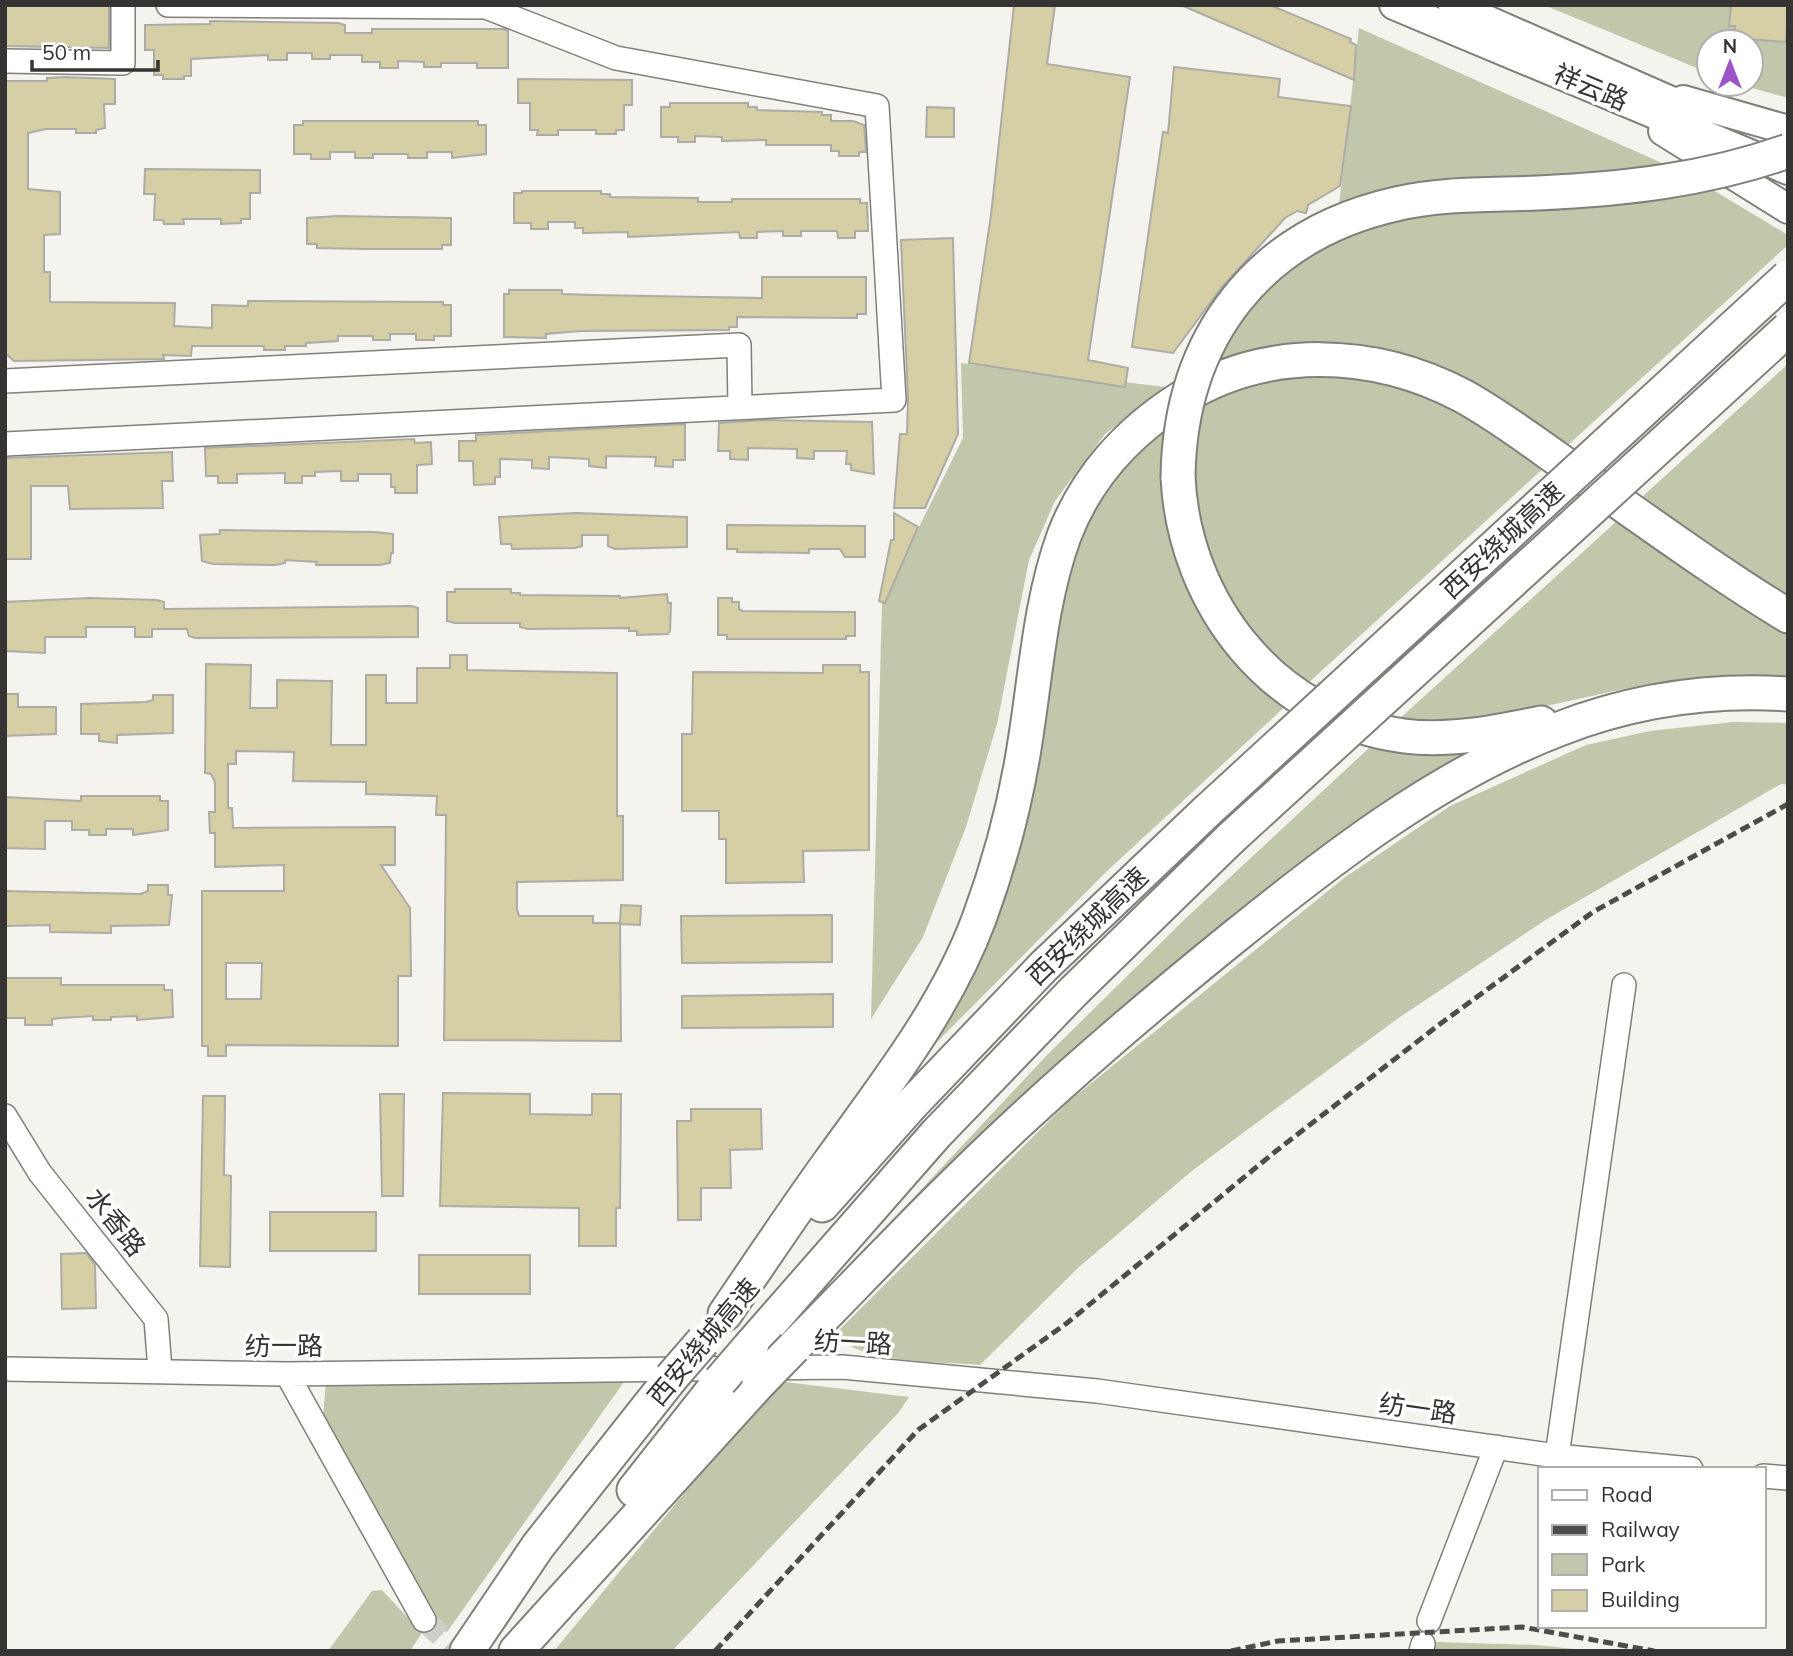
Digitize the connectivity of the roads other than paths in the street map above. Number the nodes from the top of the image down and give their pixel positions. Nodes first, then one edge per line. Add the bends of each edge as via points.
1 (123, 5) edge
2 (168, 5) edge
3 (1394, 5) edge
4 (1453, 5) edge
5 (5, 61) edge
6 (1556, 73) junction
7 (1646, 88) junction
8 (1788, 130) edge
9 (1788, 151) edge
10 (1788, 170) edge
11 (1788, 209) edge
12 (1788, 277) edge
13 (1788, 329) edge
14 (5, 381) edge
15 (740, 407) junction
16 (5, 444) edge
17 (1788, 616) edge
18 (1788, 694) edge
19 (1603, 714) junction
20 (1624, 985) dead end
21 (5, 1116) edge
22 (725, 1314) junction
23 (5, 1369) edge
24 (160, 1370) junction
25 (287, 1374) junction
26 (1496, 1447) junction
27 (1557, 1456) junction
28 (1670, 1467) edge
29 (1765, 1476) edge
30 (1788, 1478) edge
31 (424, 1620) tunnel mouth
32 (1429, 1621) dead end
33 (467, 1651) edge
34 (514, 1651) edge

1 - 5 street via 123,63
2 - 15 street via 486,7 616,58 877,106 894,400
3 - 6 main road, 祥云路
4 - 7 main road, 祥云路
6 - 10 main road, 祥云路
6 - 11 main road via 1671,136
7 - 8 main road
7 - 9 main road, 祥云路
9 - 19 highway, bridge via 1666,183 1424,199 1328,225 1260,273 1216,328 1189,387 1178,477 1188,542 1220,617 1272,676 1329,715 1385,733 1427,738
12 - 22 highway, 西安绕城高速, bridge via 1034,976 912,1104
13 - 34 highway, 西安绕城高速, bridge via 1231,838 936,1134 720,1381
14 - 15 street via 739,345
15 - 16 street
17 - 22 highway via 1488,412 1412,374 1345,360 1276,363 1214,381 1155,414 1106,463 1064,537 1049,592 1010,817 979,918 958,968 893,1077
18 - 19 highway via 1712,695
19 - 34 highway, bridge via 1517,747 1430,794 1268,909 1108,1041 1019,1122 794,1347
20 - 27 street
21 - 24 street, 水香路 via 40,1173 156,1319
22 - 33 highway, 西安绕城高速, bridge via 538,1546
23 - 24 street, 纺一路
24 - 25 street, 纺一路
25 - 26 street, 纺一路 via 842,1367 1097,1391
25 - 31 street
26 - 27 street, 纺一路
26 - 32 street
27 - 28 street, 纺一路
29 - 30 street

